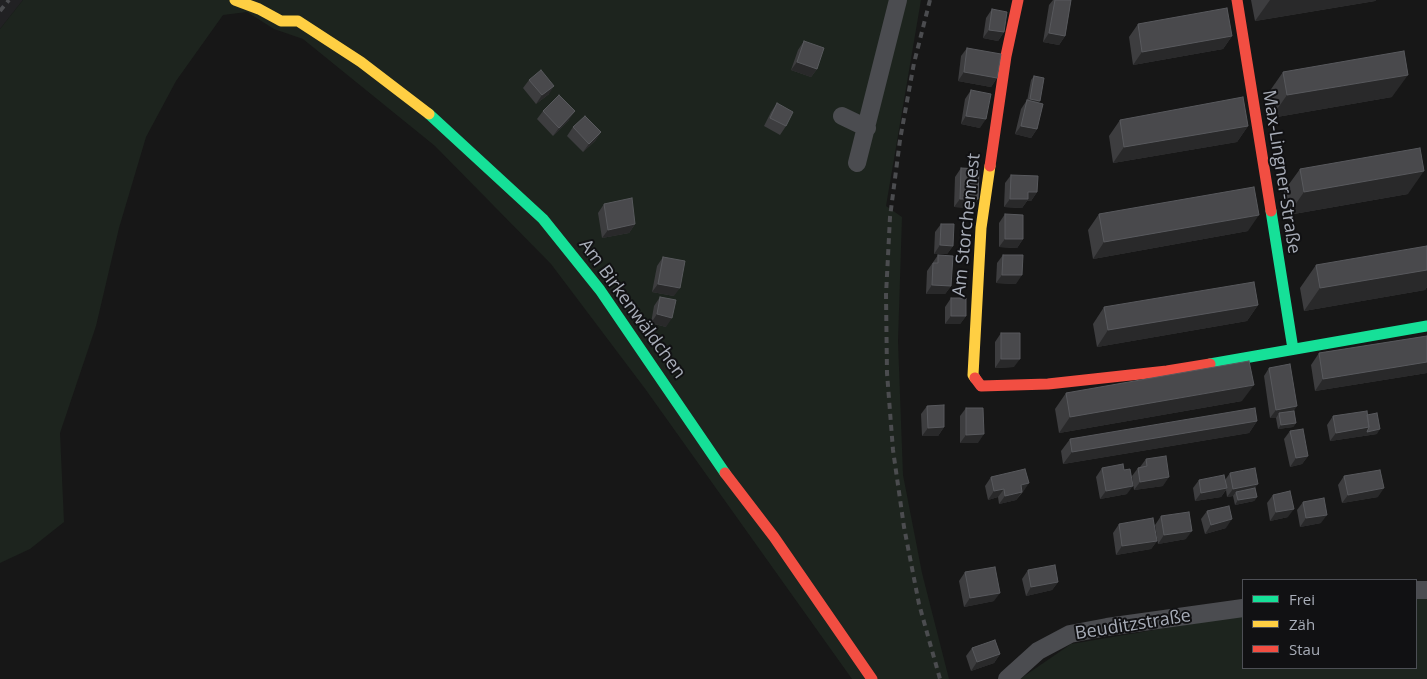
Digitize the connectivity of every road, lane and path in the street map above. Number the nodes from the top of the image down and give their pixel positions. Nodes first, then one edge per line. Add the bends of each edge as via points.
1 (235, 0) edge
2 (898, 0) edge
3 (1018, 0) edge
4 (1237, 0) edge
5 (842, 116) dead end
6 (867, 128) junction
7 (857, 163) dead end
8 (1427, 326) edge
9 (1293, 349) junction
10 (1242, 608) edge
11 (872, 679) edge
12 (1008, 679) edge

1 - 11 street, Am Birkenwäldchen via 281,21 298,22 361,62 428,113 543,218 600,290
2 - 6 street
3 - 9 street, Am Storchennest via 1006,56 981,228 973,375 981,386 1048,384 1167,371
4 - 9 street, Max-Lingner-Straße
5 - 6 street
6 - 7 street
8 - 9 street
10 - 12 street, Beuditzstraße via 1070,634 1038,651

